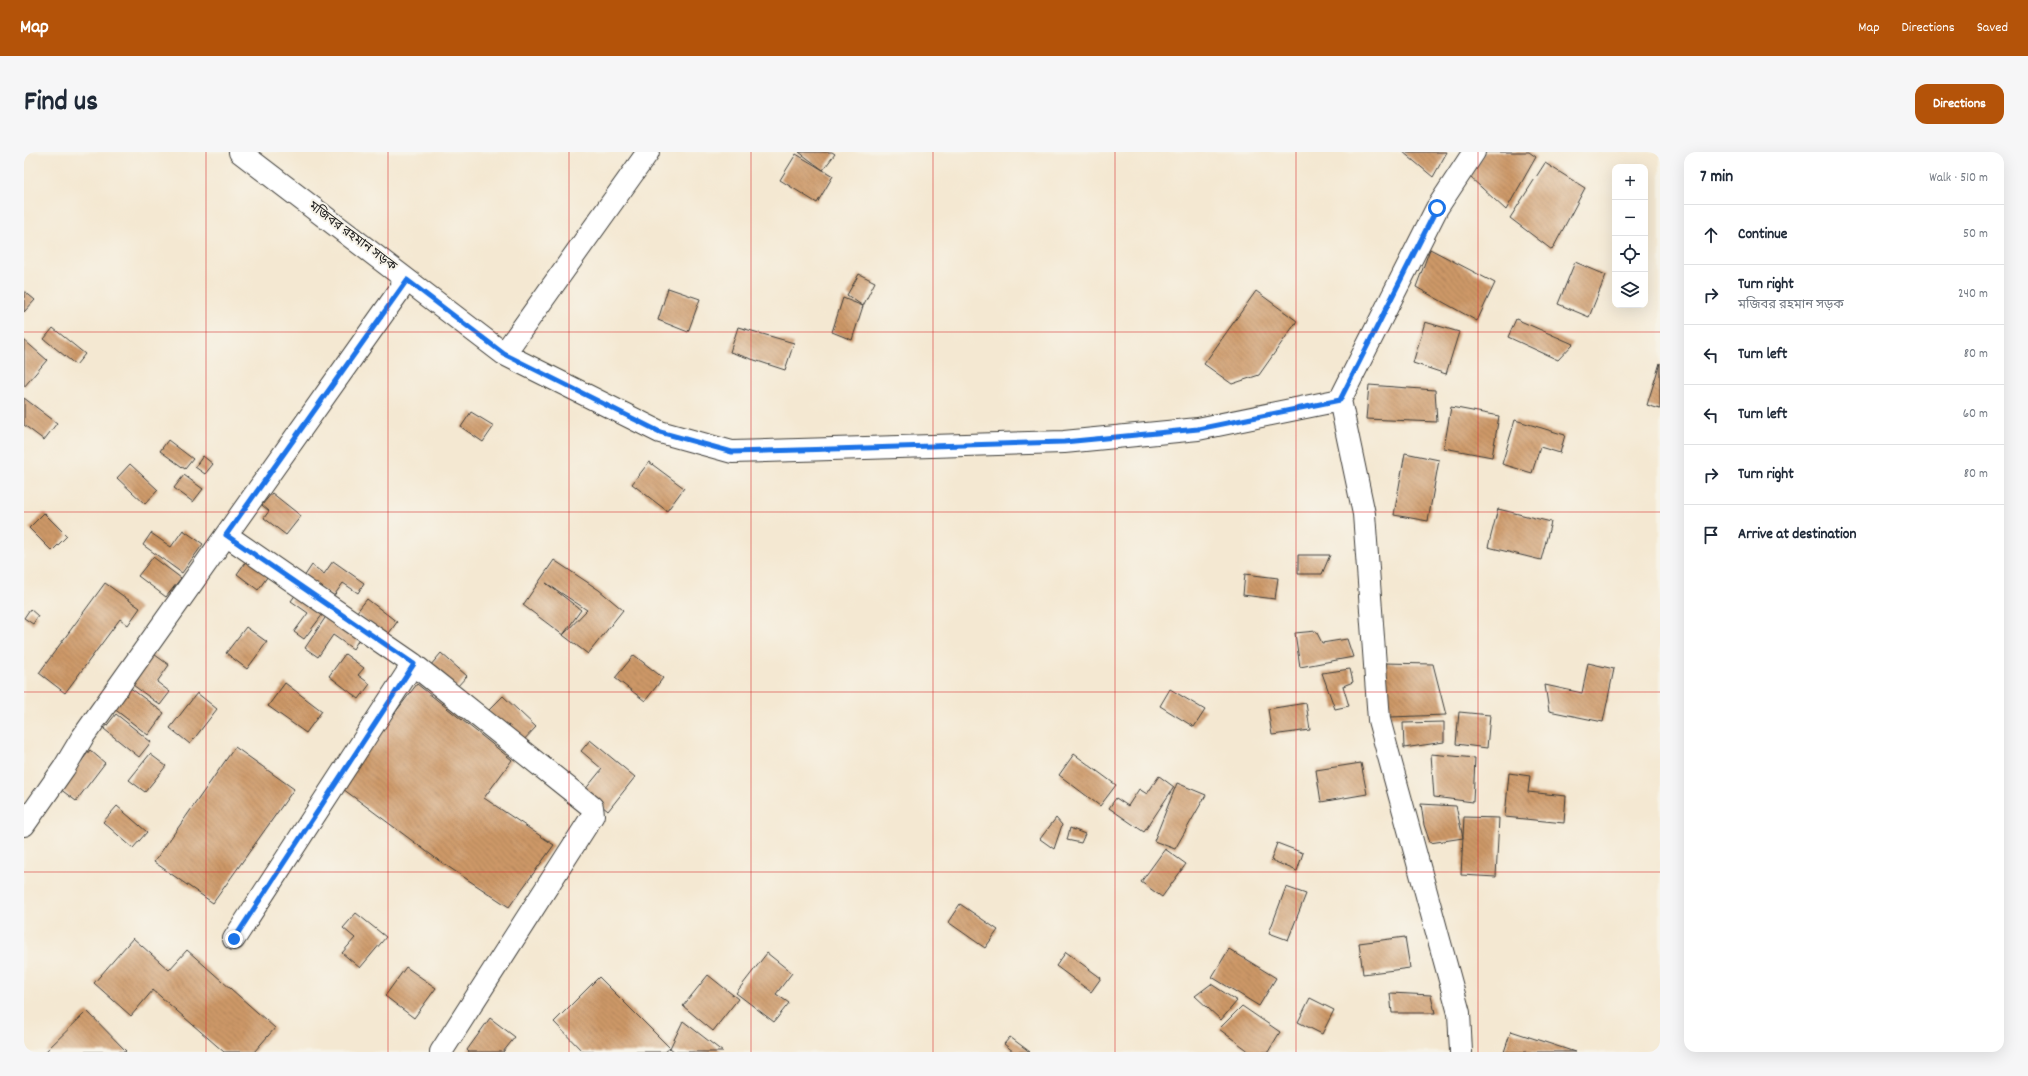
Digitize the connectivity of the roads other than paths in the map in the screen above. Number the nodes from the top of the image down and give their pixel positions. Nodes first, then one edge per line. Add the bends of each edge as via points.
1 (240, 152) edge
2 (648, 152) edge
3 (1474, 152) edge
4 (407, 280) junction
5 (504, 354) junction
6 (1340, 400) junction
7 (226, 535) junction
8 (414, 664) junction
9 (24, 825) edge
10 (234, 939) dead end
11 (441, 1052) edge
12 (1461, 1052) edge

1 - 4 street, মজিবর রহমান সড়ক
2 - 5 street
3 - 6 street via 1437,208
4 - 5 street, মজিবর রহমান সড়ক
4 - 7 street
5 - 6 street, মজিবর রহমান সড়ক via 660,432 732,452 1064,442 1198,429
6 - 12 street via 1364,514 1379,720 1459,1013
7 - 8 street
7 - 9 street via 86,732
8 - 10 street
8 - 11 street via 593,811 588,823

